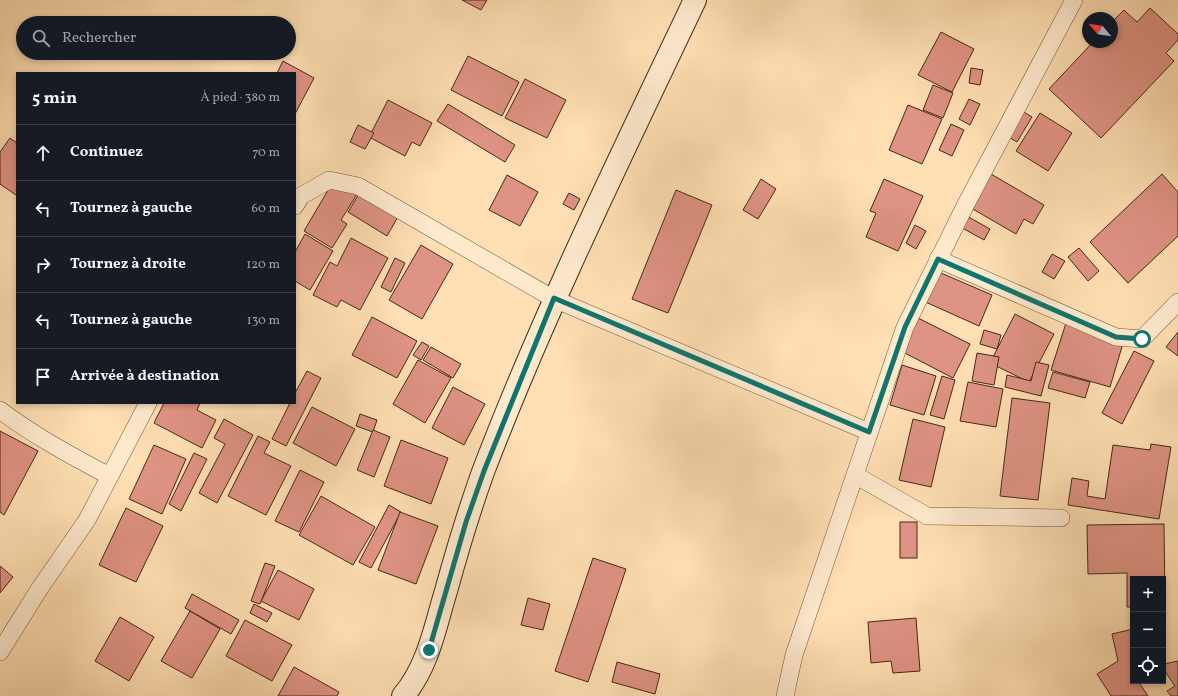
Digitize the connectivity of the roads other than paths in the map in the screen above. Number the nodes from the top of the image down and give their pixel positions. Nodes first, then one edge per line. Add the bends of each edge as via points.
1 (695, 0) edge
2 (1074, 0) edge
3 (296, 204) edge
4 (938, 259) junction
5 (554, 298) junction
6 (1178, 302) edge
7 (147, 404) edge
8 (0, 410) edge
9 (869, 432) junction
10 (855, 475) junction
11 (110, 476) junction
12 (1061, 518) dead end
13 (0, 652) edge
14 (403, 696) edge
15 (785, 696) edge

1 - 5 street
2 - 4 street
3 - 5 street via 301,196 329,180 358,186
4 - 6 street via 1116,337 1142,339
4 - 9 street via 905,327
5 - 9 street
5 - 14 street via 481,479 429,650 414,684
7 - 11 street
8 - 11 street via 42,440
9 - 10 street
10 - 12 street via 926,516
10 - 15 street via 794,654
11 - 13 street via 87,520

